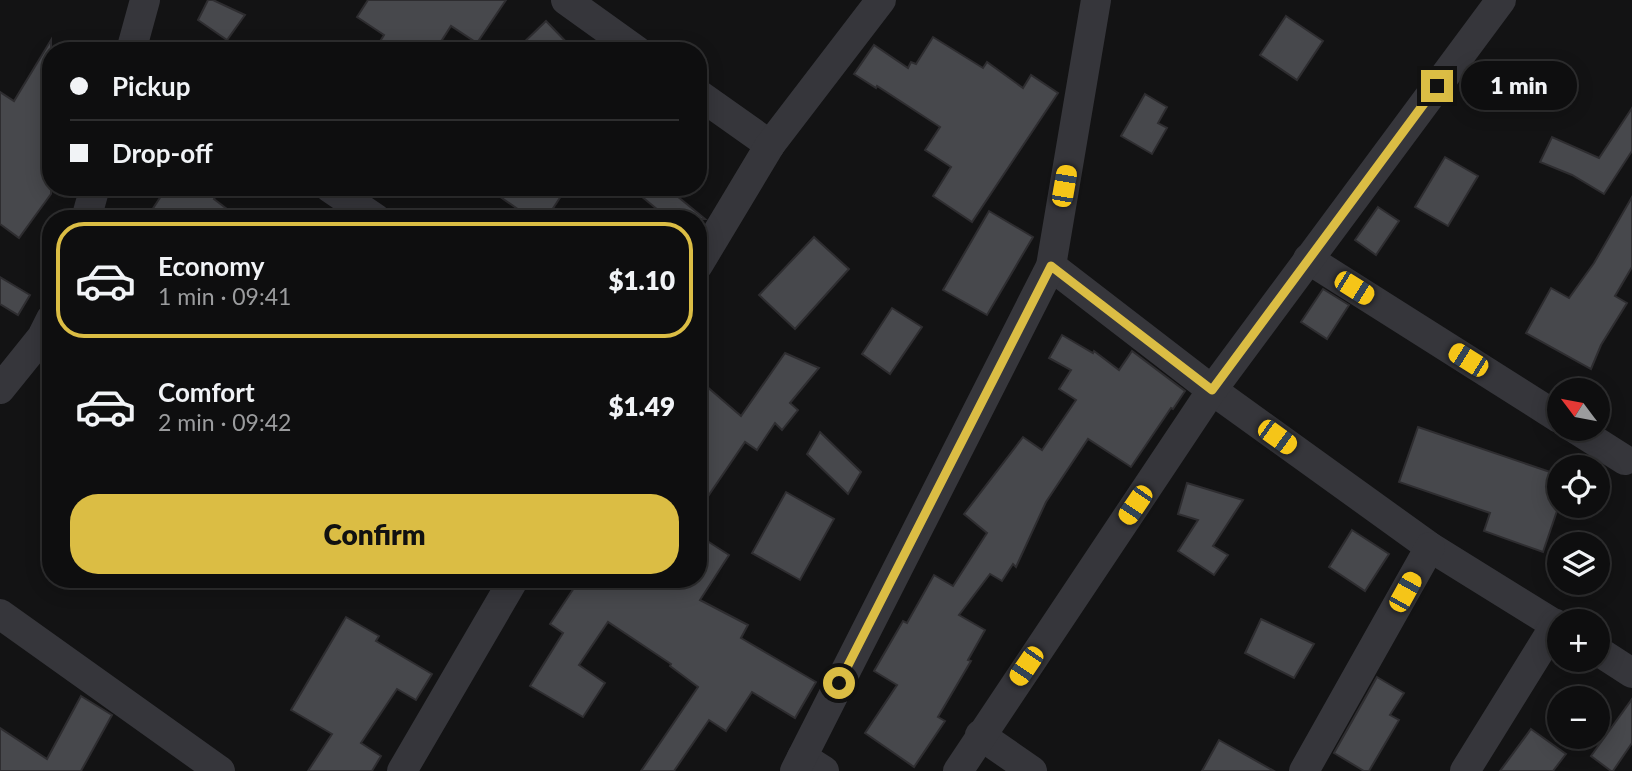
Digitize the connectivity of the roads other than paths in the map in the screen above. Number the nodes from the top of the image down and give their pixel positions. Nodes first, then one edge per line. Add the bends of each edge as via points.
1 (145, 0) edge
2 (566, 0) edge
3 (881, 0) edge
4 (1096, 0) edge
5 (1501, 0) edge
6 (133, 42) edge
7 (624, 42) edge
8 (707, 100) edge
9 (770, 145) junction
10 (342, 196) edge
11 (363, 210) edge
12 (707, 250) edge
13 (1308, 259) junction
14 (1051, 266) junction
15 (42, 337) edge
16 (0, 389) edge
17 (1212, 390) junction
18 (1547, 410) edge
19 (1599, 441) edge
20 (1630, 457) edge
21 (1430, 547) junction
22 (509, 588) edge
23 (0, 614) edge
24 (1547, 619) edge
25 (1547, 643) edge
26 (1610, 659) edge
27 (1632, 673) edge
28 (980, 735) junction
29 (807, 766) edge
30 (220, 771) edge
31 (402, 771) edge
32 (958, 771) edge
33 (1032, 771) edge
34 (1304, 771) edge
35 (1465, 771) edge

1 - 6 street
2 - 7 street
3 - 9 street
4 - 14 street
5 - 13 street
8 - 9 street
9 - 12 street
10 - 11 street
13 - 17 street
13 - 18 street
14 - 17 street
14 - 29 street
15 - 16 street
17 - 21 street
17 - 28 street
19 - 20 street
21 - 24 street
21 - 34 street
22 - 31 street
23 - 30 street
25 - 35 street
26 - 27 street
28 - 32 street
28 - 33 street

